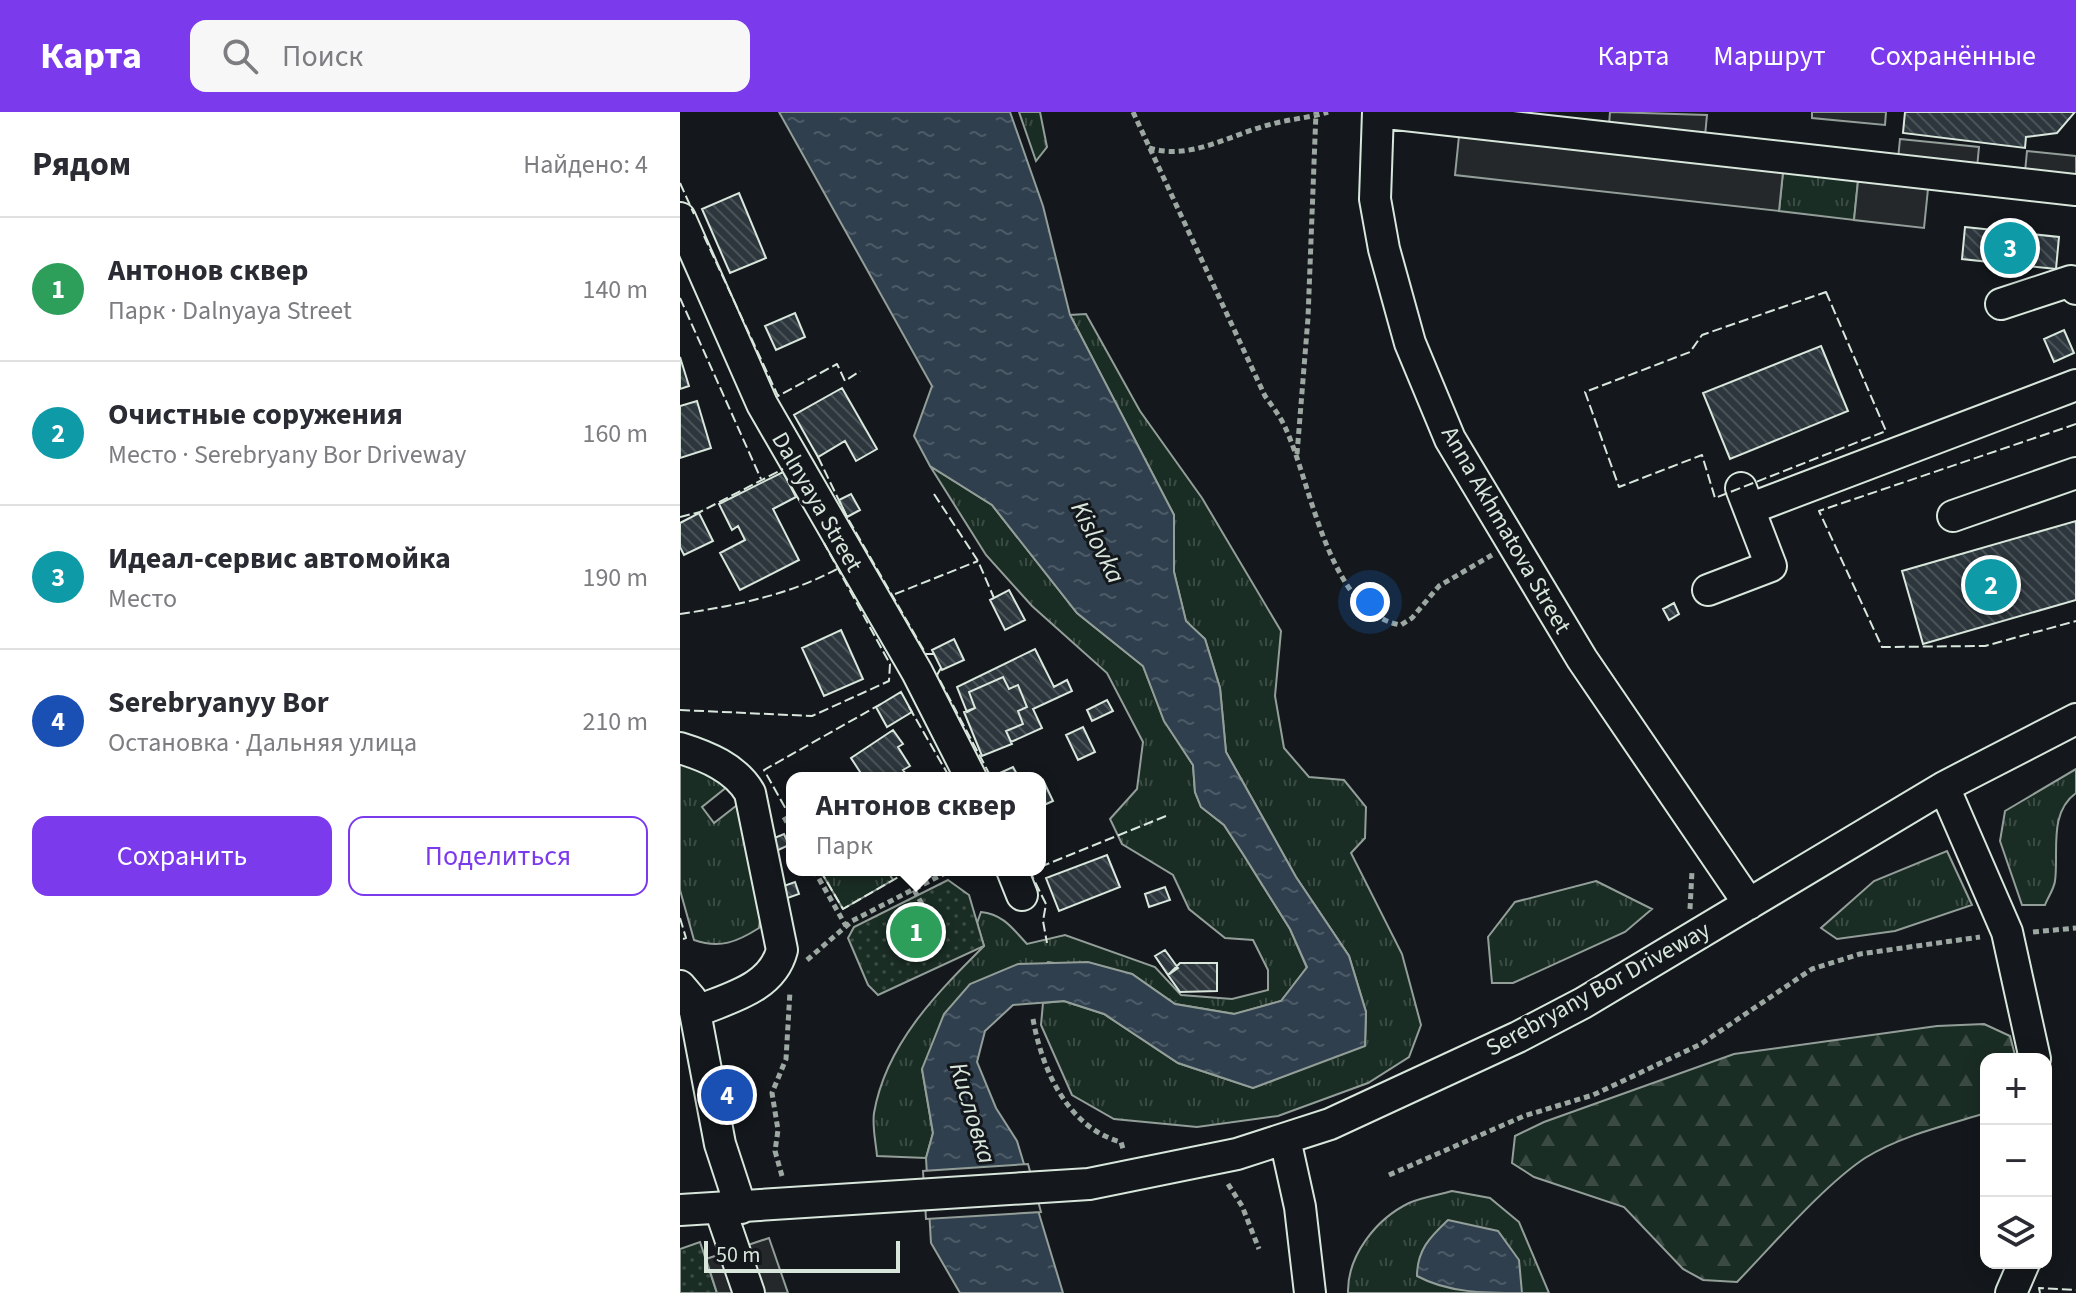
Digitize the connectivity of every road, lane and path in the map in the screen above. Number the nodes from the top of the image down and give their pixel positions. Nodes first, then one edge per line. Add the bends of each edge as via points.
1 (1133, 112) edge
2 (1328, 112) edge
3 (1378, 112) edge
4 (1316, 114) edge
5 (1148, 148) junction
6 (2076, 190) edge
7 (680, 218) edge
8 (2076, 289) edge
9 (2001, 304) dead end
10 (2076, 385) edge
11 (1296, 459) junction
12 (2076, 473) edge
13 (1953, 516) dead end
14 (1513, 543) junction
15 (1708, 590) dead end
16 (2076, 719) edge
17 (680, 748) edge
18 (968, 772) edge
19 (1944, 787) junction
20 (817, 876) edge
21 (940, 876) edge
22 (914, 890) junction
23 (1749, 904) junction
24 (934, 925) dead end
25 (846, 926) junction
26 (2076, 928) edge
27 (2007, 932) junction
28 (834, 939) dead end
29 (794, 977) dead end
30 (688, 999) edge
31 (1033, 1019) dead end
32 (2034, 1053) edge
33 (1285, 1139) junction
34 (1121, 1142) dead end
35 (1389, 1175) dead end
36 (1227, 1181) dead end
37 (779, 1192) junction
38 (730, 1208) junction
39 (680, 1210) edge
40 (1259, 1249) dead end
41 (2021, 1269) edge
42 (749, 1293) edge
43 (1310, 1293) edge
44 (2011, 1293) edge

1 - 5 path
2 - 4 path
3 - 6 street
3 - 14 street, Anna Akhmatova Street via 1375,199 1410,343 1450,439
4 - 5 path via 1183,151 1168,154
4 - 11 path
5 - 11 path via 1265,396 1285,426
7 - 18 street, Dalnyaya Street via 762,404 917,672
8 - 9 street via 2071,281
10 - 15 street via 1745,498 1771,566
11 - 14 path via 1341,574 1362,606 1382,622 1401,625 1439,586
12 - 13 street
14 - 23 street, Anna Akhmatova Street via 1582,659
16 - 19 street, Serebryany Bor Driveway
17 - 30 street via 718,763 750,793 782,950 760,985
19 - 23 street, Serebryany Bor Driveway
19 - 27 street
20 - 25 path
21 - 22 path
22 - 24 path
22 - 25 path
23 - 33 street, Serebryany Bor Driveway via 1518,1037 1330,1124
25 - 28 path
26 - 27 path
27 - 32 street
27 - 35 path via 1860,954 1812,969 1701,1044 1593,1095 1524,1116
29 - 37 path via 786,1059 772,1093
30 - 38 street via 713,1094
31 - 34 path via 1062,1102 1103,1138
33 - 37 street, Serebryany Bor Driveway via 1089,1184 877,1199
33 - 43 street
36 - 40 path
37 - 38 street, Serebryany Bor Driveway
38 - 39 street, Serebryany Bor Driveway
38 - 42 street
41 - 44 street

